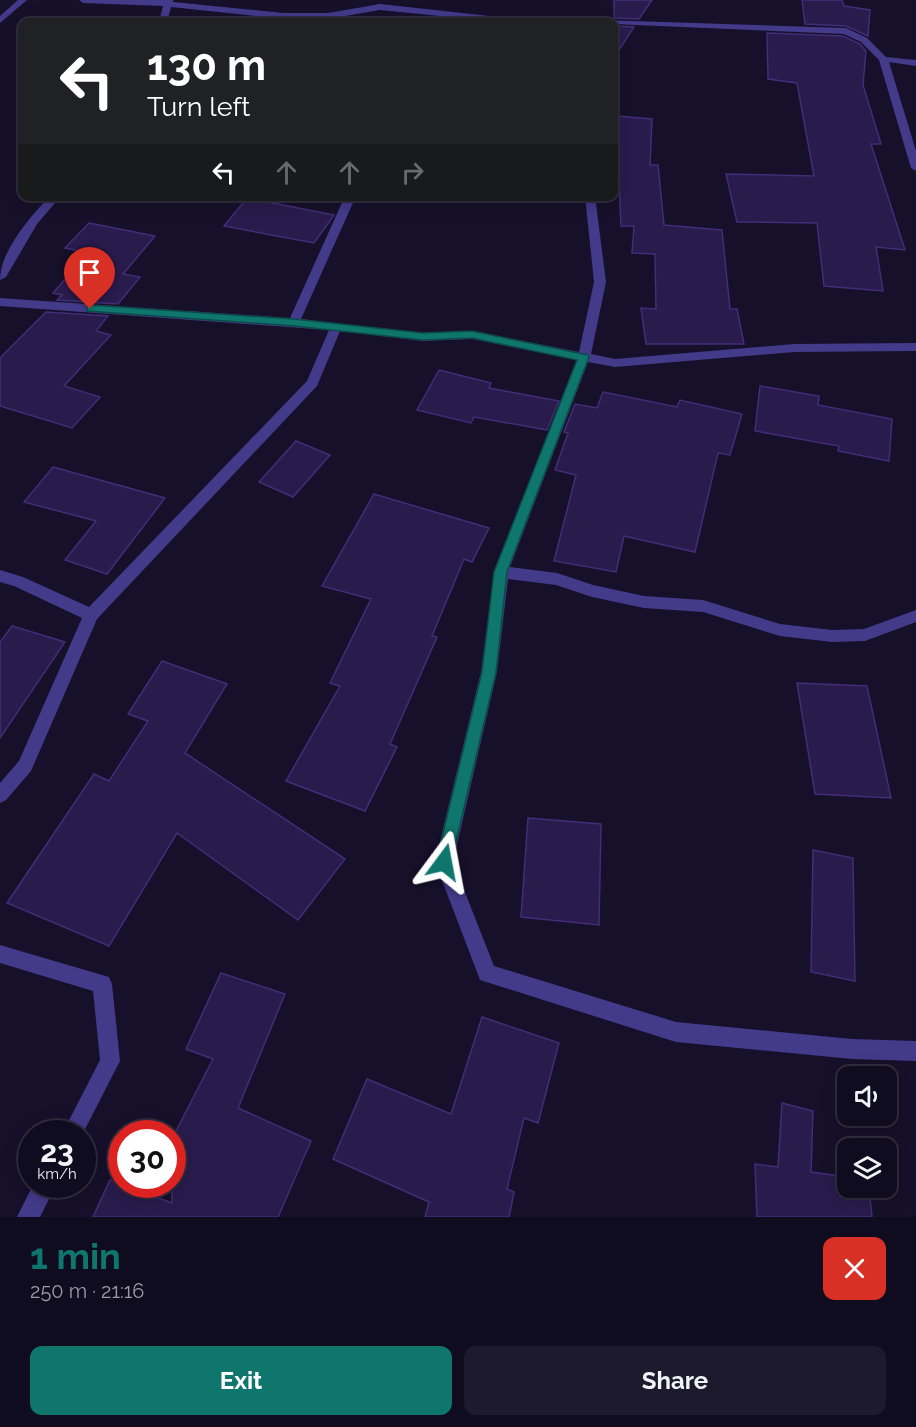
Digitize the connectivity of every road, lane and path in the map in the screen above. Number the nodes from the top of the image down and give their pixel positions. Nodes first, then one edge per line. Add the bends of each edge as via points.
1 (23, 0) edge
2 (83, 0) edge
3 (167, 2) edge
4 (382, 3) edge
5 (165, 18) edge
6 (376, 18) dead end
7 (489, 18) edge
8 (0, 20) edge
9 (618, 23) edge
10 (883, 59) junction
11 (916, 63) edge
12 (916, 168) edge
13 (51, 201) edge
14 (349, 201) edge
15 (591, 201) edge
16 (0, 278) edge
17 (0, 302) edge
18 (294, 322) junction
19 (336, 327) junction
20 (916, 347) edge
21 (584, 357) junction
22 (501, 572) junction
23 (0, 576) edge
24 (91, 615) junction
25 (916, 616) edge
26 (0, 795) edge
27 (0, 954) edge
28 (916, 1051) edge
29 (79, 1120) edge
30 (38, 1198) edge
31 (28, 1217) edge

1 - 8 street
2 - 3 street
3 - 4 street via 283,16 328,16
3 - 5 street
4 - 6 street
4 - 7 street
9 - 10 street via 846,31 864,40
10 - 11 street
10 - 12 street
13 - 16 street via 32,222
14 - 18 street
15 - 21 street via 600,282
17 - 18 street
18 - 19 street
19 - 21 street via 423,337 472,335
19 - 24 street via 313,383
20 - 21 street via 795,348 615,363
21 - 22 street
22 - 25 street via 557,579 644,602 703,606 780,630 832,636 865,635
22 - 28 street via 489,672 444,862 487,974 676,1032 852,1049
23 - 24 street
24 - 26 street via 26,766
27 - 29 street via 102,984 110,1061
30 - 31 street

